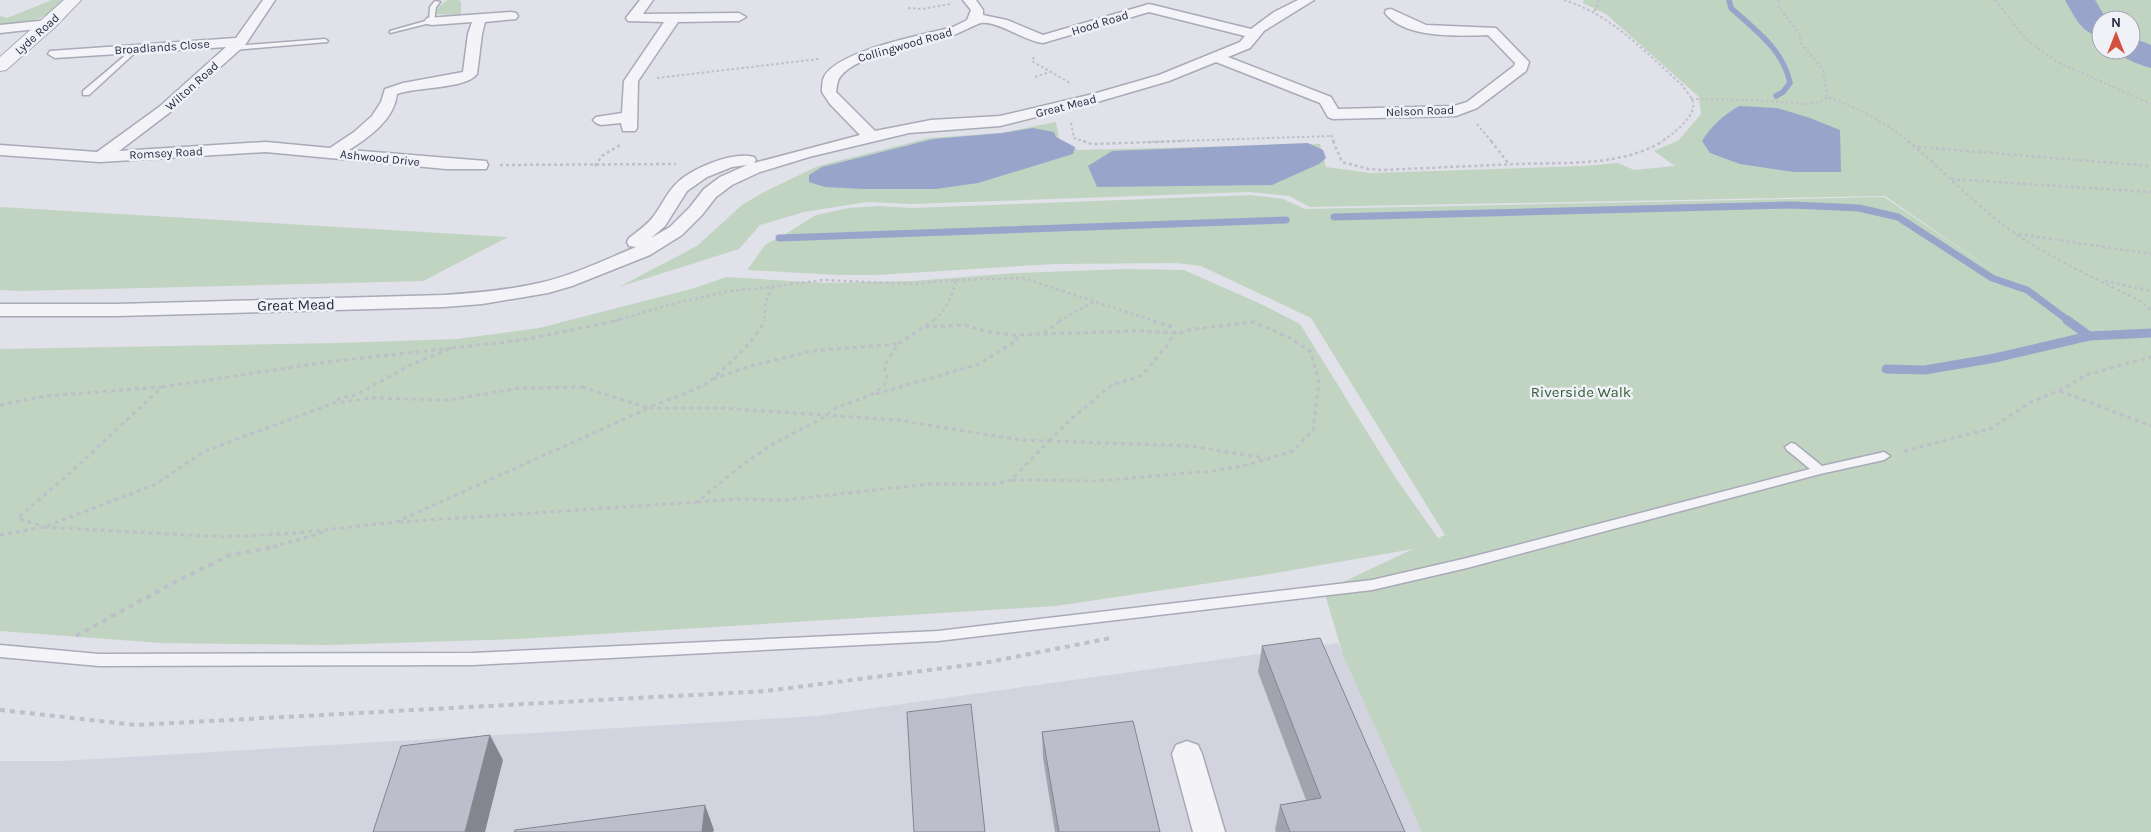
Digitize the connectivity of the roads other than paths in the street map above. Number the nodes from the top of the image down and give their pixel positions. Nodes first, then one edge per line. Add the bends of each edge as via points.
1 (73, 0) edge
2 (269, 0) edge
3 (647, 0) edge
4 (1308, 0) edge
5 (962, 1) edge
6 (437, 2) dead end
7 (1154, 4) edge
8 (1391, 13) dead end
9 (511, 16) dead end
10 (480, 18) junction
11 (674, 18) junction
12 (739, 18) dead end
13 (976, 18) junction
14 (432, 21) junction
15 (49, 24) junction
16 (0, 29) edge
17 (392, 32) dead end
18 (1254, 34) junction
19 (325, 41) dead end
20 (237, 45) junction
21 (136, 49) junction
22 (55, 54) dead end
23 (1218, 58) junction
24 (0, 66) edge
25 (86, 93) dead end
26 (601, 120) dead end
27 (871, 137) junction
28 (0, 150) edge
29 (333, 153) junction
30 (804, 153) junction
31 (100, 157) junction
32 (446, 164) junction
33 (480, 166) road end
34 (434, 178) dead end
35 (588, 273) junction
36 (0, 310) edge
37 (1790, 447) dead end
38 (1884, 456) road end
39 (1820, 470) junction
40 (0, 651) edge
41 (1187, 754) dead end
42 (1209, 832) edge

1 - 15 street, Lyde Road
2 - 20 street, Wilton Road
3 - 11 street via 633,18
4 - 18 street, Great Mead via 1279,15
5 - 13 street via 978,10
6 - 14 lane via 433,7
7 - 13 street, Hood Road via 1043,39 1002,23
7 - 18 street, Hood Road
8 - 23 street, Nelson Road via 1401,27 1491,31 1522,62 1521,68 1472,105 1456,111 1333,114 1326,100
9 - 10 street
10 - 14 street
10 - 29 street, Ashwood Drive via 470,74 390,92 390,102 383,114 358,137
11 - 12 street
11 - 26 street via 632,81 629,123
13 - 27 street, Collingwood Road via 962,28 859,57 832,75 830,95
14 - 17 lane
15 - 16 street
15 - 24 street, Lyde Road
18 - 23 street, Great Mead via 1245,45
19 - 20 lane
20 - 21 street, Broadlands Close
20 - 31 street, Wilton Road via 164,110
21 - 22 street, Broadlands Close via 80,56
21 - 25 lane
23 - 27 street, Great Mead via 1164,78 1045,112 1000,121 931,125
27 - 30 street, Great Mead
28 - 31 street, Romsey Road
29 - 31 street, Romsey Road via 266,147
29 - 32 street, Ashwood Drive
30 - 35 street, Great Mead via 754,168 726,181 710,193 676,231 643,251
30 - 35 street, Great Mead via 729,163 701,173 681,188 659,222 635,243
32 - 33 street, Ashwood Drive
32 - 34 street, Ashwood Drive
35 - 36 street, Great Mead via 541,289 482,298 117,310
37 - 39 lane
38 - 39 lane
39 - 40 lane via 1372,585 938,636 473,659 99,660
41 - 42 street

